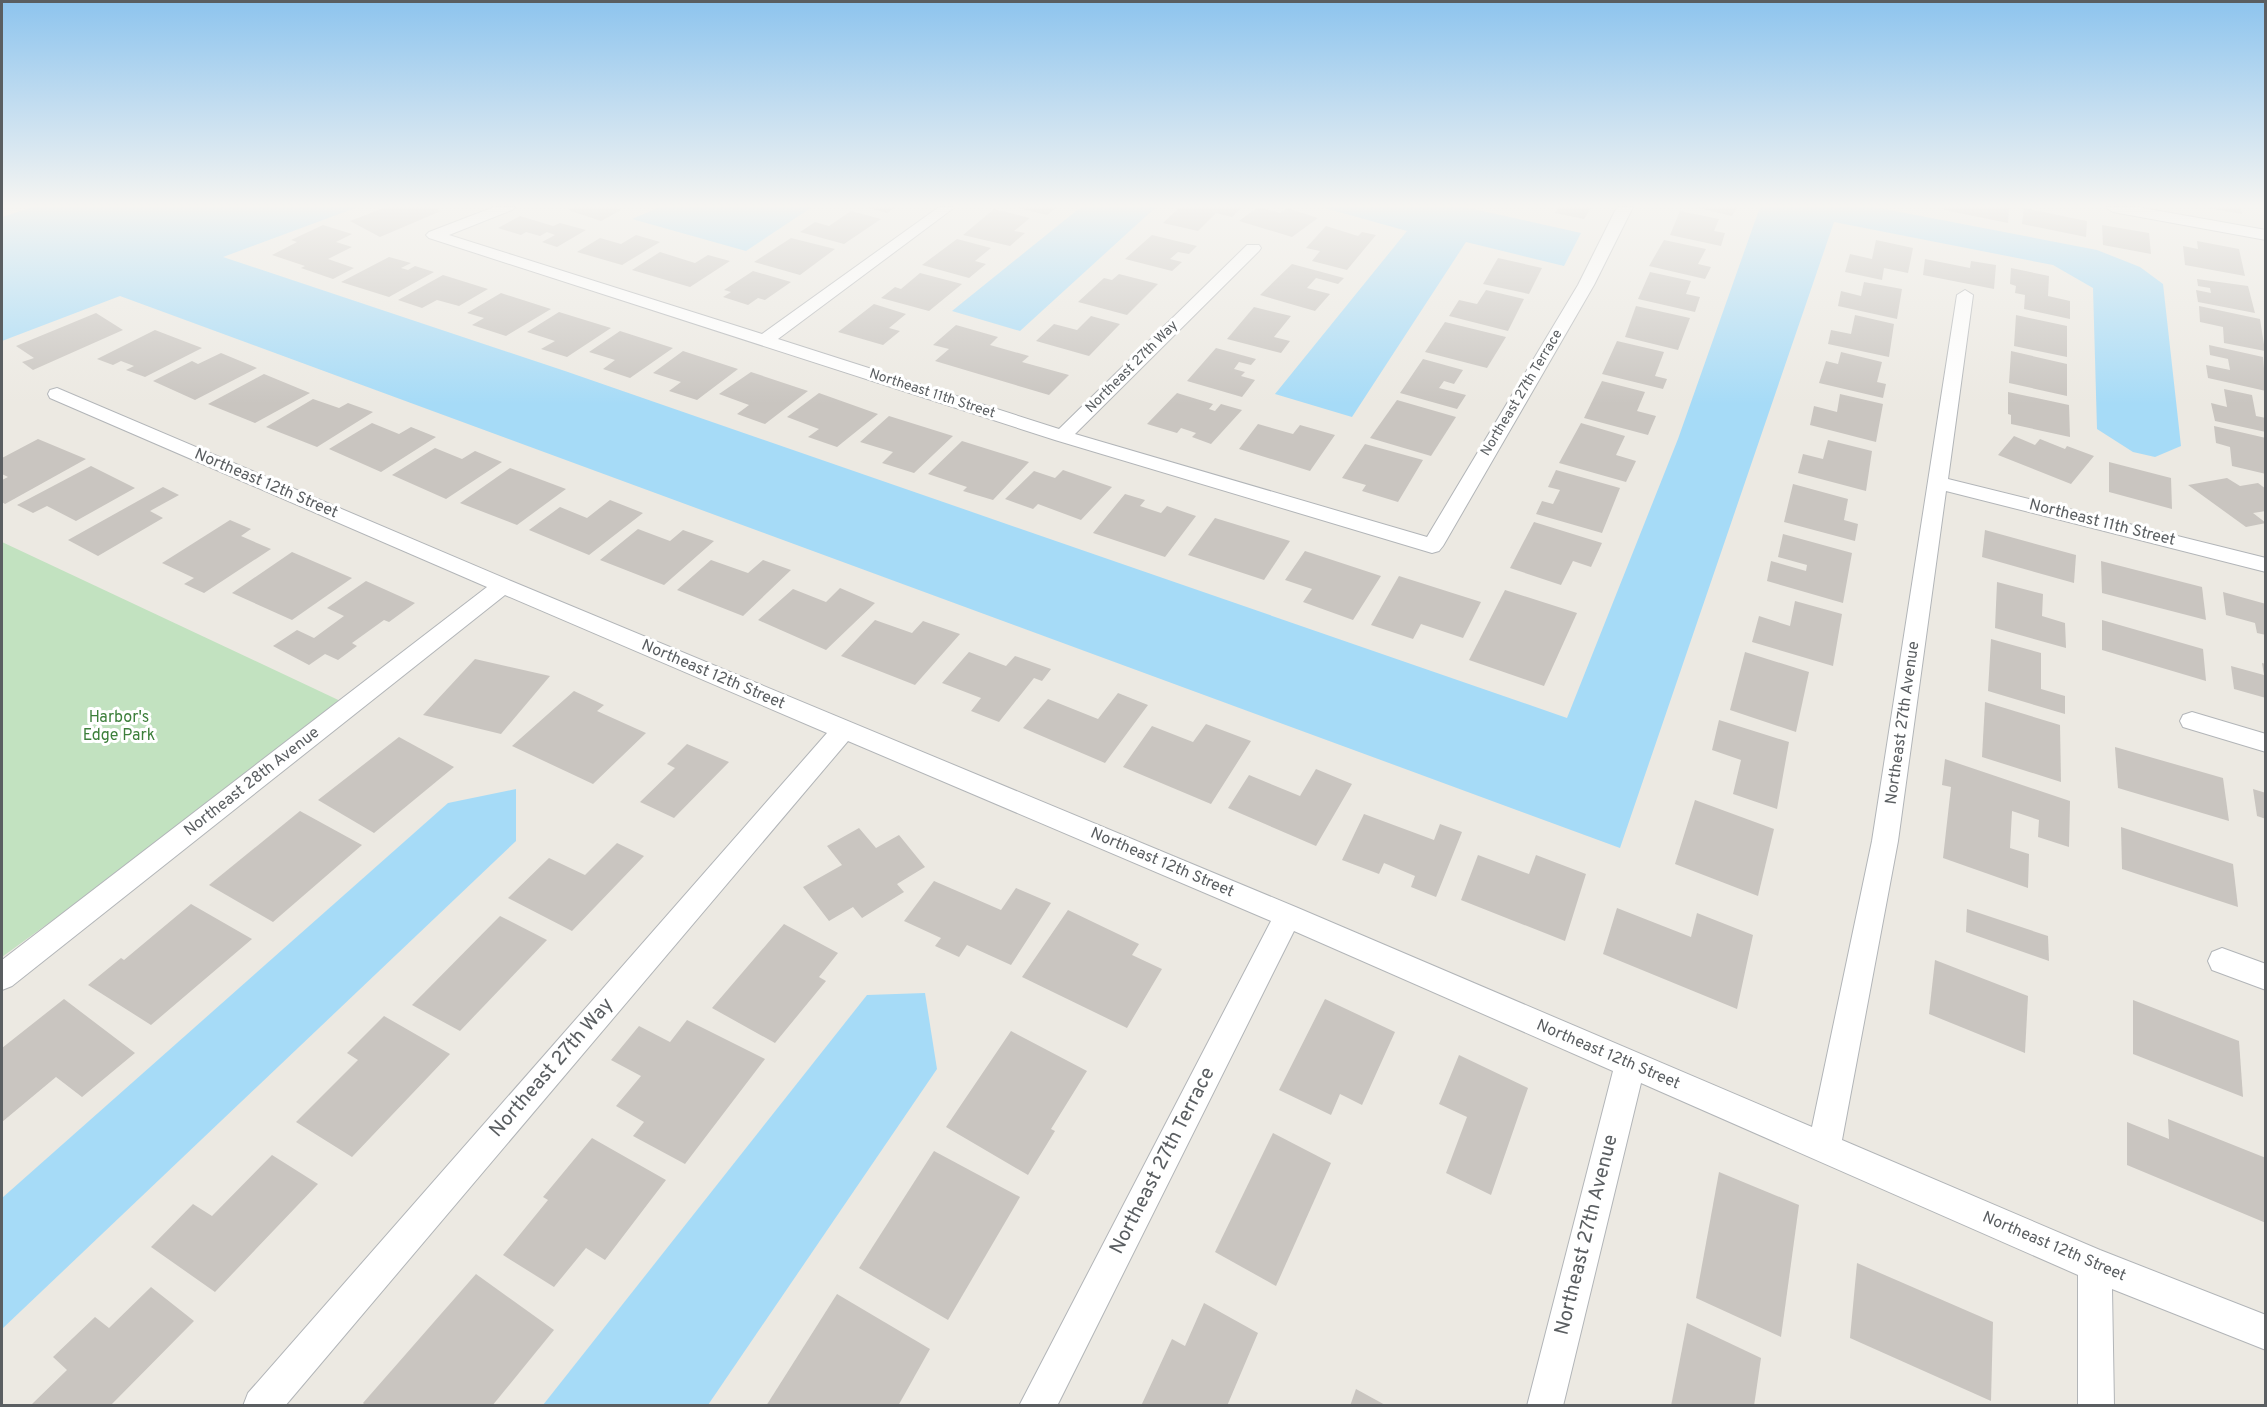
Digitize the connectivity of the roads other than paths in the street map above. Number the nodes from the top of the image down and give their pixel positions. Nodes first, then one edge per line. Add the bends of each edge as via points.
1 (551, 273) edge
2 (858, 273) edge
3 (1228, 273) edge
4 (1592, 273) edge
5 (1965, 295) dead end
6 (764, 341) junction
7 (57, 394) dead end
8 (1062, 436) junction
9 (1938, 483) junction
10 (1432, 546) joint
11 (2265, 565) edge
12 (503, 586) junction
13 (2192, 721) dead end
14 (844, 730) junction
15 (2265, 742) edge
16 (1288, 916) junction
17 (2222, 962) dead end
18 (2, 977) edge
19 (2265, 977) edge
20 (1630, 1064) junction
21 (1824, 1148) junction
22 (2095, 1265) junction
23 (2265, 1333) edge
24 (261, 1406) edge
25 (1037, 1406) edge
26 (1545, 1406) edge
27 (2096, 1406) edge

1 - 6 street, Northeast 11th Street
2 - 6 street
3 - 8 street, Northeast 27th Way
4 - 10 street, Northeast 27th Terrace
5 - 9 street, Northeast 27th Avenue
6 - 8 street, Northeast 11th Street
7 - 12 street, Northeast 12th Street
8 - 10 street, Northeast 11th Street
9 - 11 street, Northeast 11th Street
9 - 21 street, Northeast 27th Avenue via 1886,841
12 - 14 street, Northeast 12th Street
12 - 18 street, Northeast 28th Avenue
13 - 15 street
14 - 16 street, Northeast 12th Street
14 - 24 street, Northeast 27th Way
16 - 20 street, Northeast 12th Street
16 - 25 street, Northeast 27th Terrace
17 - 19 street
20 - 21 street, Northeast 12th Street
20 - 26 street, Northeast 27th Avenue
21 - 22 street, Northeast 12th Street
22 - 23 street, Northeast 12th Street
22 - 27 street

